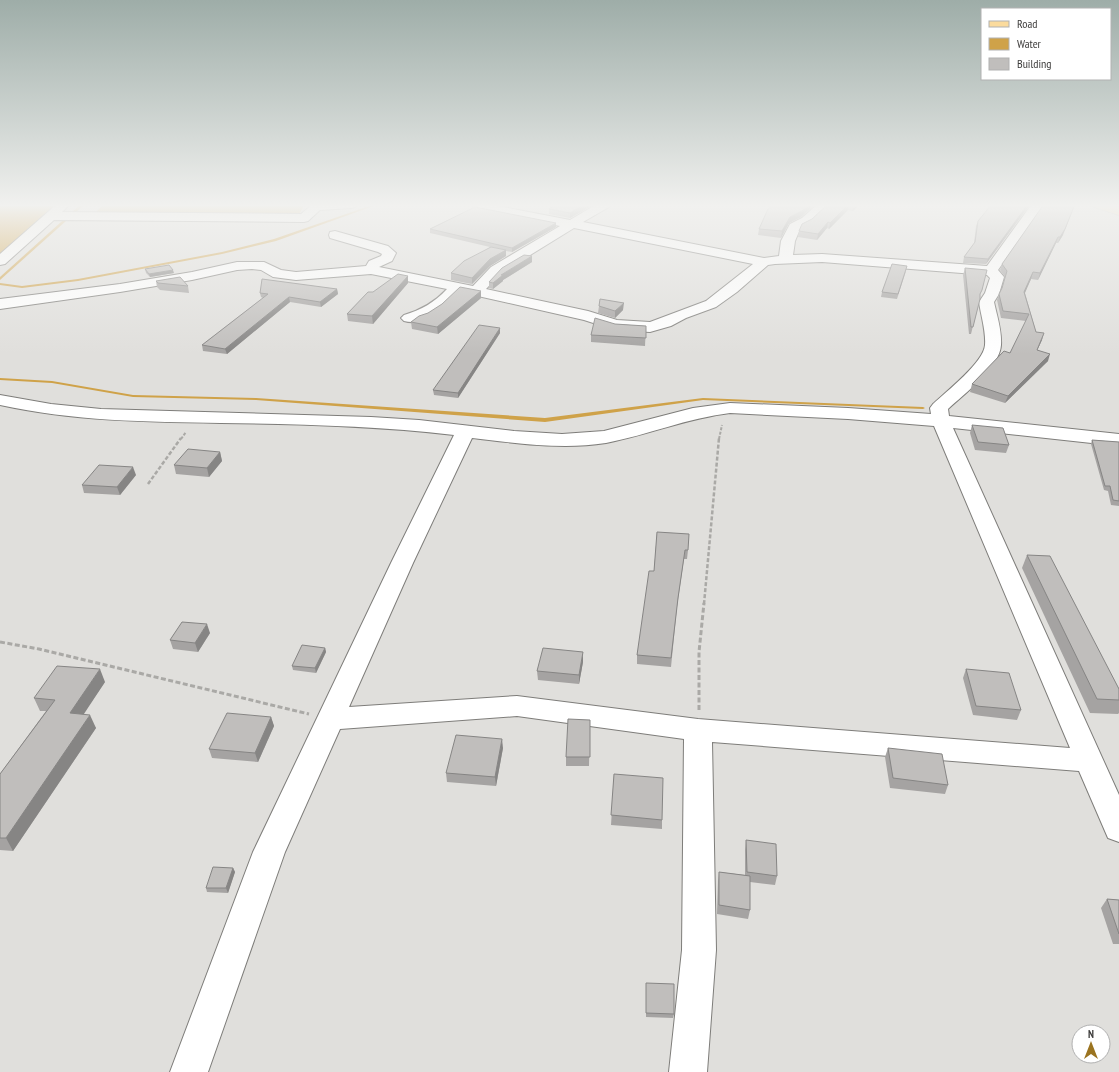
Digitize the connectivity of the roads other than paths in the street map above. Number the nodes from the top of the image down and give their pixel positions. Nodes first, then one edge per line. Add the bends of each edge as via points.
1 (8, 254) edge
2 (389, 254) edge
3 (522, 254) edge
4 (723, 254) edge
5 (786, 254) edge
6 (1003, 254) edge
7 (786, 258) junction
8 (0, 261) edge
9 (764, 262) junction
10 (371, 270) junction
11 (991, 271) junction
12 (457, 287) junction
13 (476, 291) junction
14 (0, 304) edge
15 (409, 318) dead end
16 (0, 400) edge
17 (941, 421) junction
18 (466, 431) junction
19 (1119, 440) edge
20 (331, 720) junction
21 (698, 730) junction
22 (1090, 762) junction
23 (1119, 829) edge
24 (189, 1072) edge
25 (688, 1072) edge

1 - 8 street
2 - 10 street via 387,258 374,264
3 - 13 street via 496,270
4 - 9 street
5 - 7 street
6 - 11 street
7 - 9 street
7 - 11 street via 841,259 913,271
9 - 13 street via 711,304 650,327 616,325 588,316
10 - 12 street
10 - 14 street via 296,276 278,274 264,266 237,266 120,288
11 - 17 street via 997,277 992,294 986,302 993,346 987,362 939,408
12 - 13 street
12 - 15 street via 423,315
16 - 18 street via 30,407 88,414 395,424
17 - 18 street via 870,414 732,408 705,410 628,434 588,439 525,439
17 - 19 street
17 - 22 street
18 - 20 street via 402,563
20 - 21 street via 516,706
20 - 24 street via 269,852
21 - 22 street
21 - 25 street via 699,950
22 - 23 street

